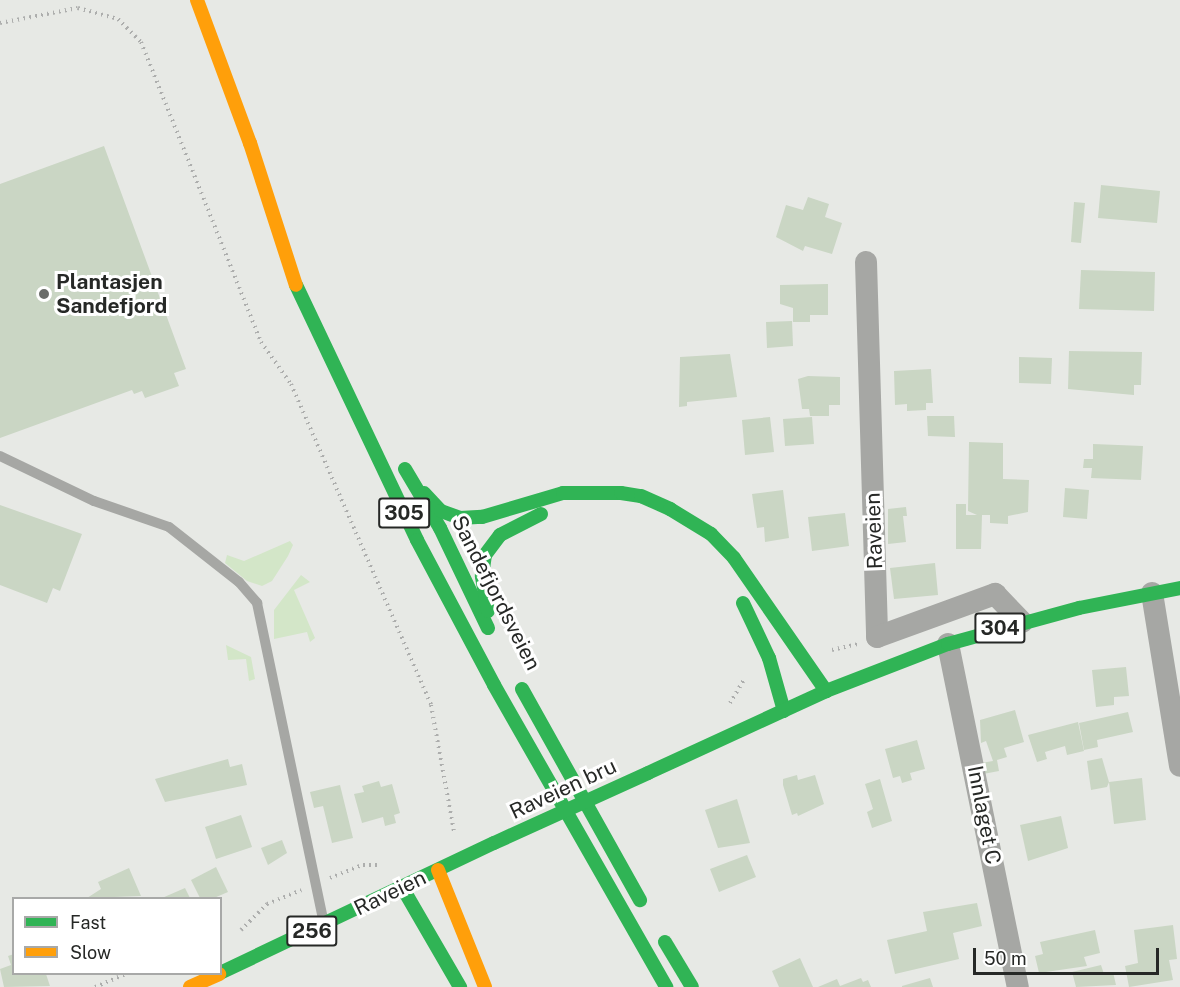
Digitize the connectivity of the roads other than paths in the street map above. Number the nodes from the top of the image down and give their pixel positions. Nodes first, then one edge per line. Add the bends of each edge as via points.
1 (197, 0) edge
2 (250, 143) junction
3 (866, 262) dead end
4 (307, 268) dead end
5 (0, 456) edge
6 (398, 456) dead end
7 (408, 476) junction
8 (621, 509) dead end
9 (670, 527) dead end
10 (688, 538) dead end
11 (725, 573) dead end
12 (1180, 588) edge
13 (1152, 593) junction
14 (1022, 622) junction
15 (948, 644) junction
16 (516, 678) dead end
17 (826, 691) junction
18 (784, 711) junction
19 (1180, 766) edge
20 (494, 843) joint
21 (438, 870) junction
22 (402, 887) junction
23 (646, 911) dead end
24 (325, 925) junction
25 (658, 930) dead end
26 (222, 972) edge
27 (216, 975) edge
28 (190, 987) edge
29 (460, 987) edge
30 (485, 987) edge
31 (666, 987) edge
32 (692, 987) edge
33 (1018, 987) edge

1 - 2 main road, Sandefjordsveien / 305
2 - 4 main road, Sandefjordsveien / 305
2 - 31 main road, Sandefjordsveien / 305 via 299,295 417,540 533,756
3 - 14 street, Raveien via 877,636 995,594
5 - 24 lane via 94,501 169,527 239,582 257,603
6 - 7 main road, Sandefjordsveien / 305
7 - 8 main road, Sandefjordsveien / 305 via 440,528 492,636 482,576 485,555 500,536 534,516 567,508
7 - 17 main road, 305 via 441,511 460,518 482,516 563,493 631,495 670,508 711,534 734,558
9 - 10 main road
11 - 18 main road via 769,658
12 - 13 main road, 304
13 - 14 main road, 304
13 - 19 street
14 - 15 main road, 304
15 - 17 main road, 304
15 - 33 street, Innlaget C
16 - 23 main road, Sandefjordsveien
17 - 18 main road
18 - 20 main road, Raveien bru, bridge
20 - 21 main road, Raveien
21 - 22 main road, Raveien
21 - 30 main road
22 - 24 main road, Raveien / 256
22 - 29 main road
24 - 26 main road, Raveien / 256
25 - 32 main road
27 - 28 main road, Raveien / 256

